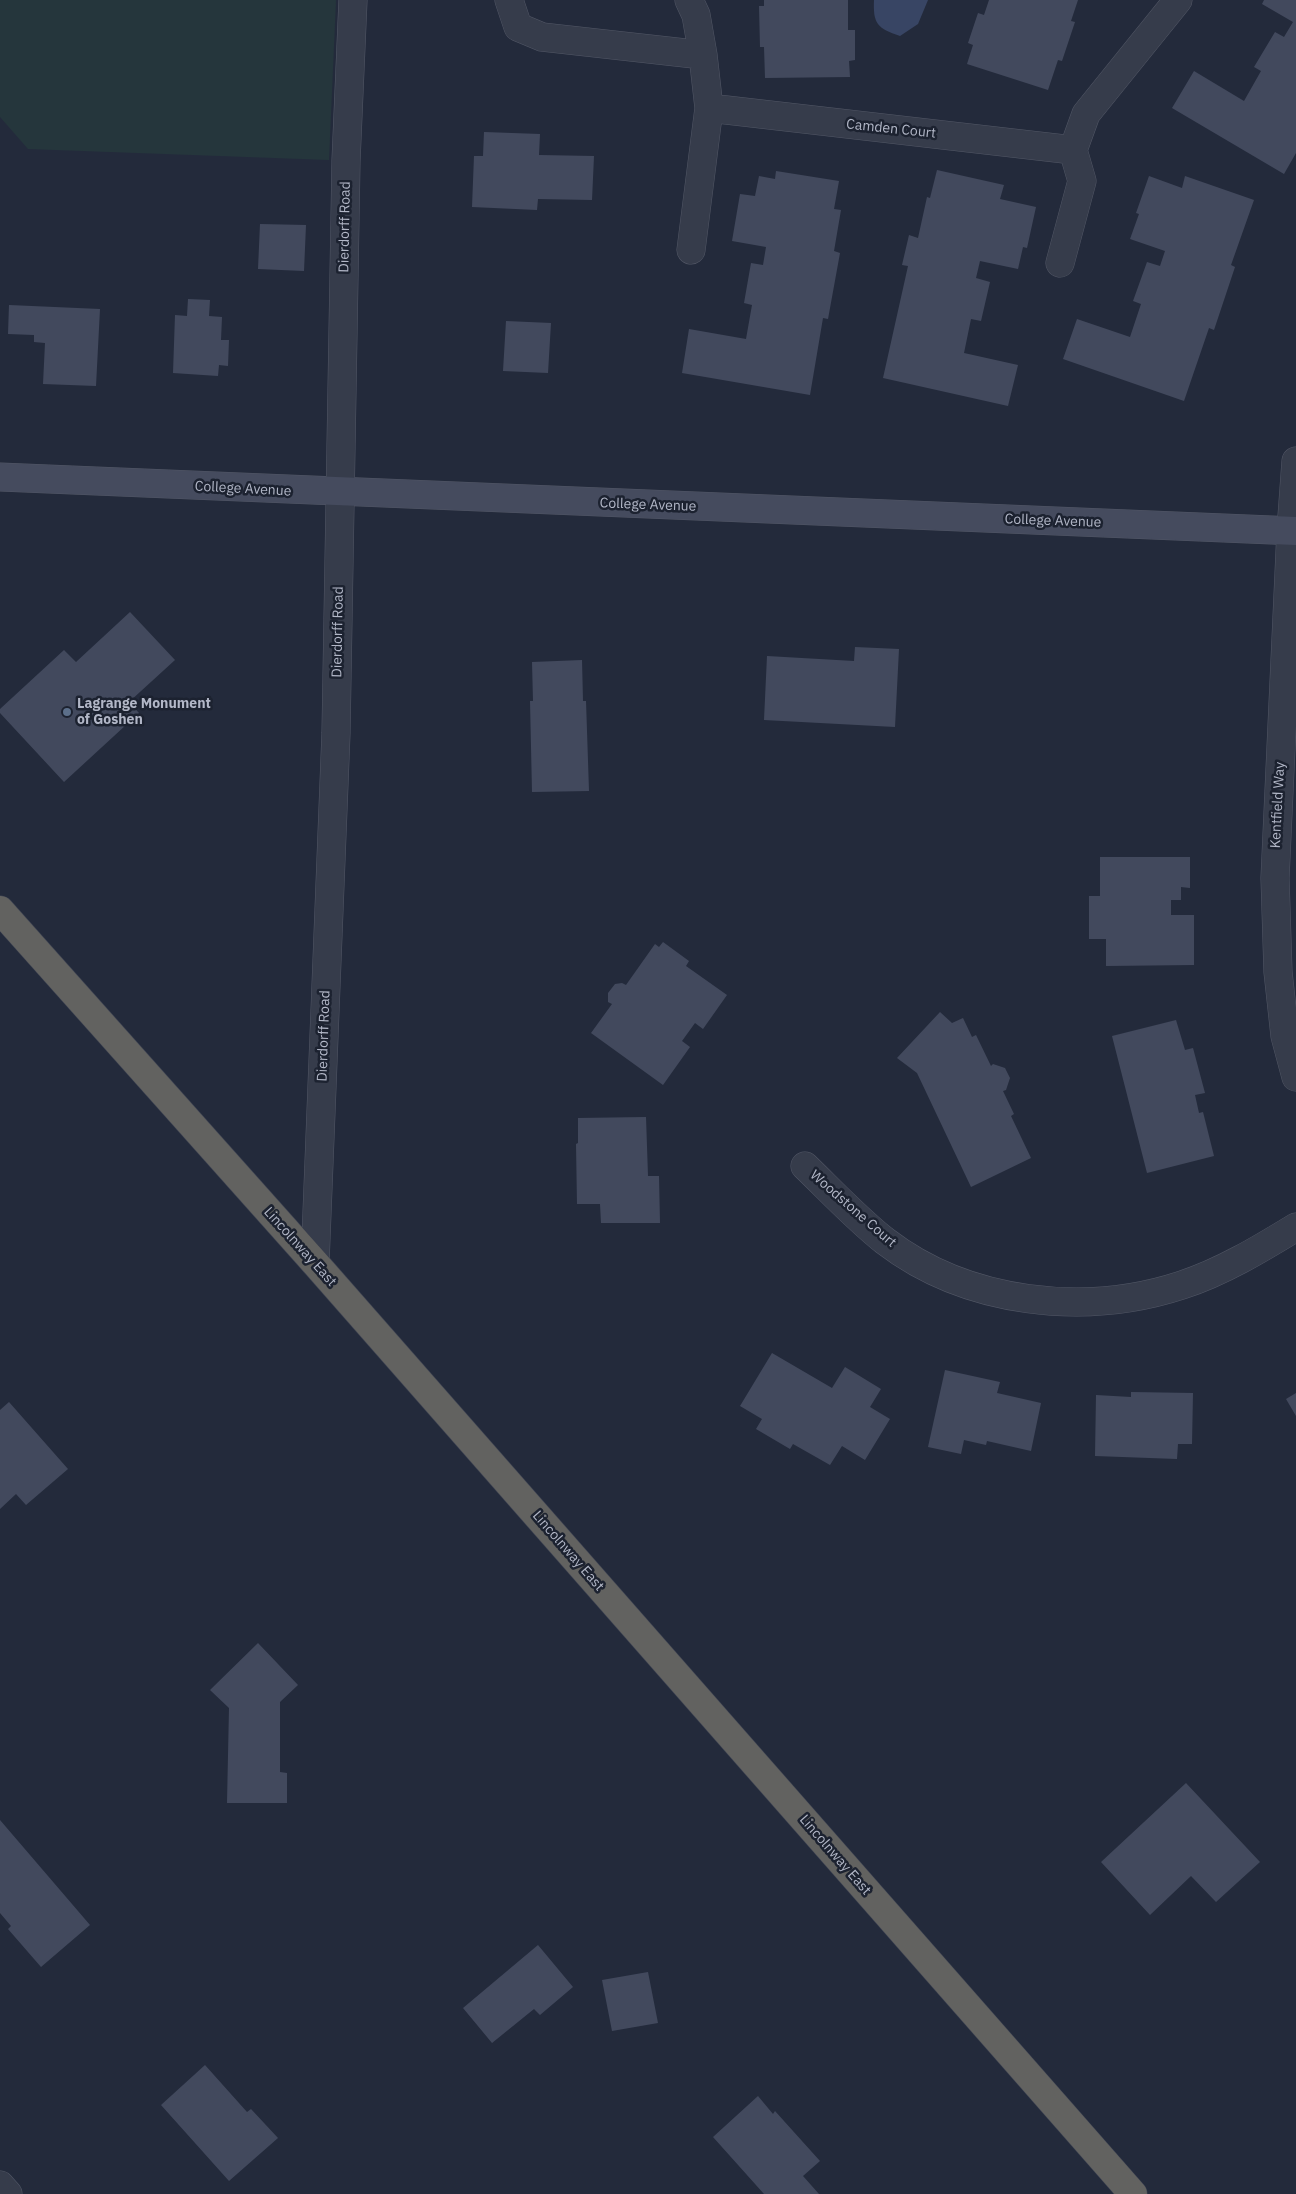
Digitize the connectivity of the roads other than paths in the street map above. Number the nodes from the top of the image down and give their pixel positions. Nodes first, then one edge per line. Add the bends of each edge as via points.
1 (353, 0) edge
2 (509, 0) edge
3 (689, 0) edge
4 (1178, 0) edge
5 (703, 55) junction
6 (709, 108) junction
7 (1073, 150) junction
8 (692, 250) dead end
9 (1060, 263) dead end
10 (1296, 461) edge
11 (0, 478) edge
12 (340, 493) junction
13 (1293, 530) edge
14 (0, 910) edge
15 (1287, 971) edge
16 (1296, 1077) edge
17 (805, 1166) dead end
18 (1296, 1227) edge
19 (315, 1263) junction
20 (0, 2186) edge
21 (8, 2194) edge
22 (1133, 2194) edge

1 - 12 street, Dierdorff Road via 346,161
2 - 5 street via 518,27 542,37
3 - 5 street via 696,15
4 - 7 street via 1086,114
5 - 6 street
6 - 7 street, Camden Court
6 - 8 street
7 - 9 street via 1082,182
10 - 13 street, Kentfield Way
11 - 12 main road, College Avenue
12 - 13 main road, College Avenue
12 - 19 street, Dierdorff Road via 336,733
13 - 15 street, Kentfield Way via 1275,878
14 - 19 highway, Lincolnway East
15 - 16 street, Kentfield Way via 1285,1036
17 - 18 street, Woodstone Court via 886,1241 934,1271 975,1287 1040,1301 1093,1302 1182,1285 1246,1257
19 - 22 highway, Lincolnway East
20 - 21 street

